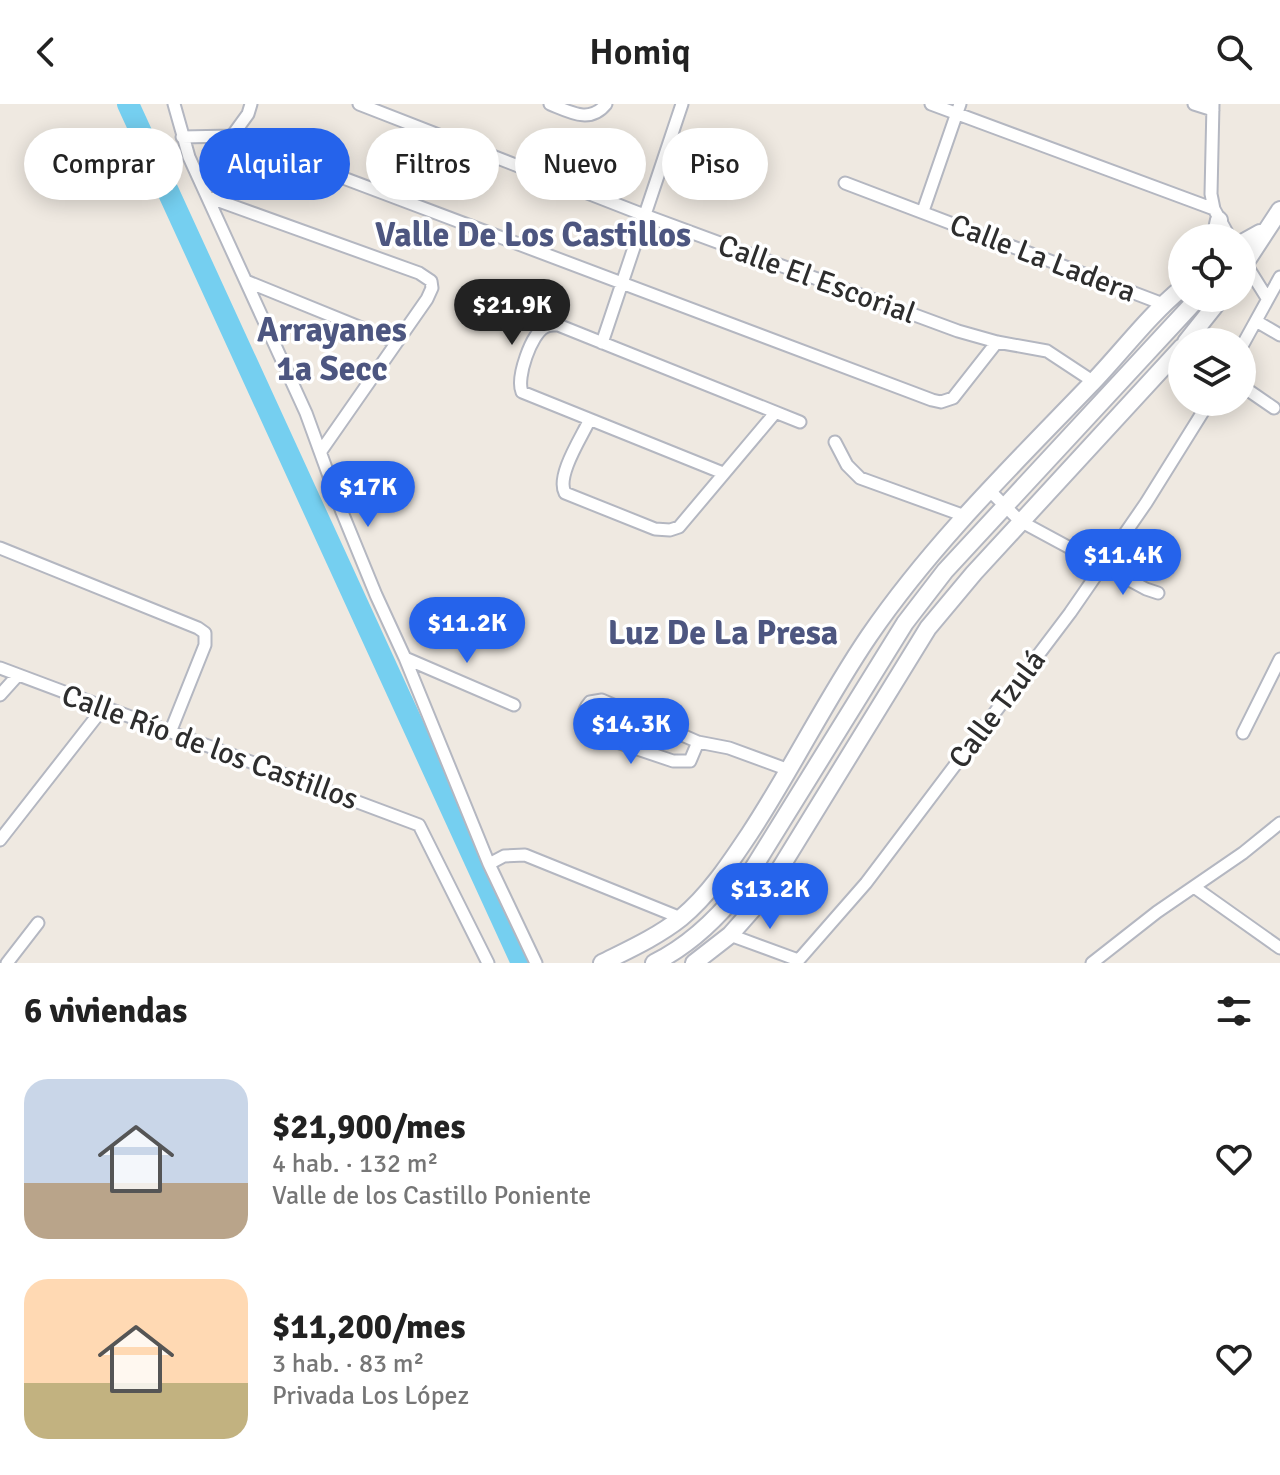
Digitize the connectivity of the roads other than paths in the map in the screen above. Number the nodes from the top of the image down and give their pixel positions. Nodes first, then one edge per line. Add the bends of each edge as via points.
1 (174, 104) edge
2 (251, 104) edge
3 (359, 104) edge
4 (550, 104) edge
5 (606, 104) edge
6 (682, 104) edge
7 (931, 104) edge
8 (1194, 104) edge
9 (1213, 107) edge
10 (958, 109) edge
11 (180, 128) edge
12 (238, 128) edge
13 (183, 139) edge
14 (199, 176) edge
15 (350, 180) edge
16 (845, 183) dead end
17 (209, 200) edge
18 (216, 200) edge
19 (923, 211) junction
20 (1280, 211) edge
21 (1216, 214) junction
22 (644, 215) junction
23 (1216, 224) edge
24 (1222, 224) edge
25 (1263, 230) junction
26 (1256, 234) edge
27 (1256, 240) edge
28 (1280, 277) edge
29 (246, 281) junction
30 (1256, 281) edge
31 (622, 283) junction
32 (1267, 298) junction
33 (1168, 300) edge
34 (1163, 304) junction
35 (1185, 312) edge
36 (1210, 312) edge
37 (1256, 321) junction
38 (1197, 328) edge
39 (1252, 328) edge
40 (1280, 335) edge
41 (396, 342) junction
42 (997, 342) junction
43 (602, 343) junction
44 (1168, 361) edge
45 (1094, 382) junction
46 (1256, 396) edge
47 (1274, 408) dead end
48 (775, 413) junction
49 (1200, 416) edge
50 (589, 421) junction
51 (800, 422) dead end
52 (835, 442) dead end
53 (321, 451) junction
54 (723, 473) junction
55 (989, 490) junction
56 (1005, 505) junction
57 (965, 516) junction
58 (1020, 521) junction
59 (0, 548) edge
60 (1103, 567) junction
61 (1158, 593) dead end
62 (928, 628) junction
63 (405, 658) junction
64 (1280, 659) edge
65 (0, 668) edge
66 (18, 675) junction
67 (0, 695) edge
68 (514, 705) dead end
69 (104, 707) junction
70 (171, 730) junction
71 (1243, 733) dead end
72 (698, 742) junction
73 (789, 770) junction
74 (1280, 823) edge
75 (0, 840) edge
76 (489, 864) junction
77 (1194, 887) junction
78 (681, 918) junction
79 (38, 923) dead end
80 (730, 935) junction
81 (1280, 948) edge
82 (797, 961) edge
83 (7, 963) edge
84 (488, 963) edge
85 (536, 963) edge
86 (602, 963) edge
87 (654, 963) edge
88 (694, 963) edge
89 (1092, 963) edge

1 - 11 street
2 - 12 street
3 - 22 street, Calle El Escorial
4 - 5 street via 590,116
6 - 22 street
7 - 10 street
8 - 9 street
9 - 21 street via 1210,177
10 - 19 street
10 - 21 street
13 - 14 street
15 - 31 street
16 - 19 street, Calle La Ladera
17 - 29 street
18 - 41 street via 428,276 432,288 427,299
19 - 34 street, Calle La Ladera
20 - 25 main road
21 - 23 main road
21 - 24 street
22 - 31 street
22 - 42 street, Calle El Escorial
25 - 26 main road
25 - 27 main road
28 - 32 street
29 - 41 street
29 - 53 street
30 - 32 street
31 - 42 street via 941,402 953,398
31 - 43 street
32 - 37 street
33 - 34 main road
34 - 45 main road
35 - 56 main road
36 - 38 main road
37 - 39 street
37 - 40 street
41 - 53 street
42 - 45 street, Calle El Escorial via 1047,351
43 - 48 street
43 - 50 street via 548,325 535,338 519,376 525,394
44 - 58 main road
45 - 55 main road
46 - 47 street
48 - 51 street
48 - 54 street
49 - 60 street, Calle Tzulá
50 - 54 street
50 - 54 street via 562,483 565,493 583,502 655,529 675,529
52 - 57 street via 860,478
53 - 63 street
55 - 56 street
55 - 57 main road
56 - 58 street
56 - 62 main road via 1002,526 943,597
56 - 87 main road via 905,623 739,891 696,937
57 - 73 main road via 869,636
58 - 60 street
58 - 62 main road
59 - 70 street via 205,633
60 - 61 street
60 - 82 street, Calle Tzulá via 866,883
62 - 80 main road via 760,901
63 - 68 street
63 - 76 street
64 - 71 street
65 - 66 street, Calle Río de los Castillos
66 - 67 street
66 - 69 street, Calle Río de los Castillos
69 - 70 street, Calle Río de los Castillos
69 - 75 street
70 - 84 street, Calle Río de los Castillos via 419,825
72 - 72 street via 602,700 590,702 584,714 593,734 673,761 690,761
72 - 73 street
73 - 78 main road via 723,873
74 - 77 street
76 - 78 street via 504,856 525,855
76 - 85 street
77 - 81 street
77 - 89 street
78 - 86 main road
79 - 83 street
80 - 82 street
80 - 88 main road

